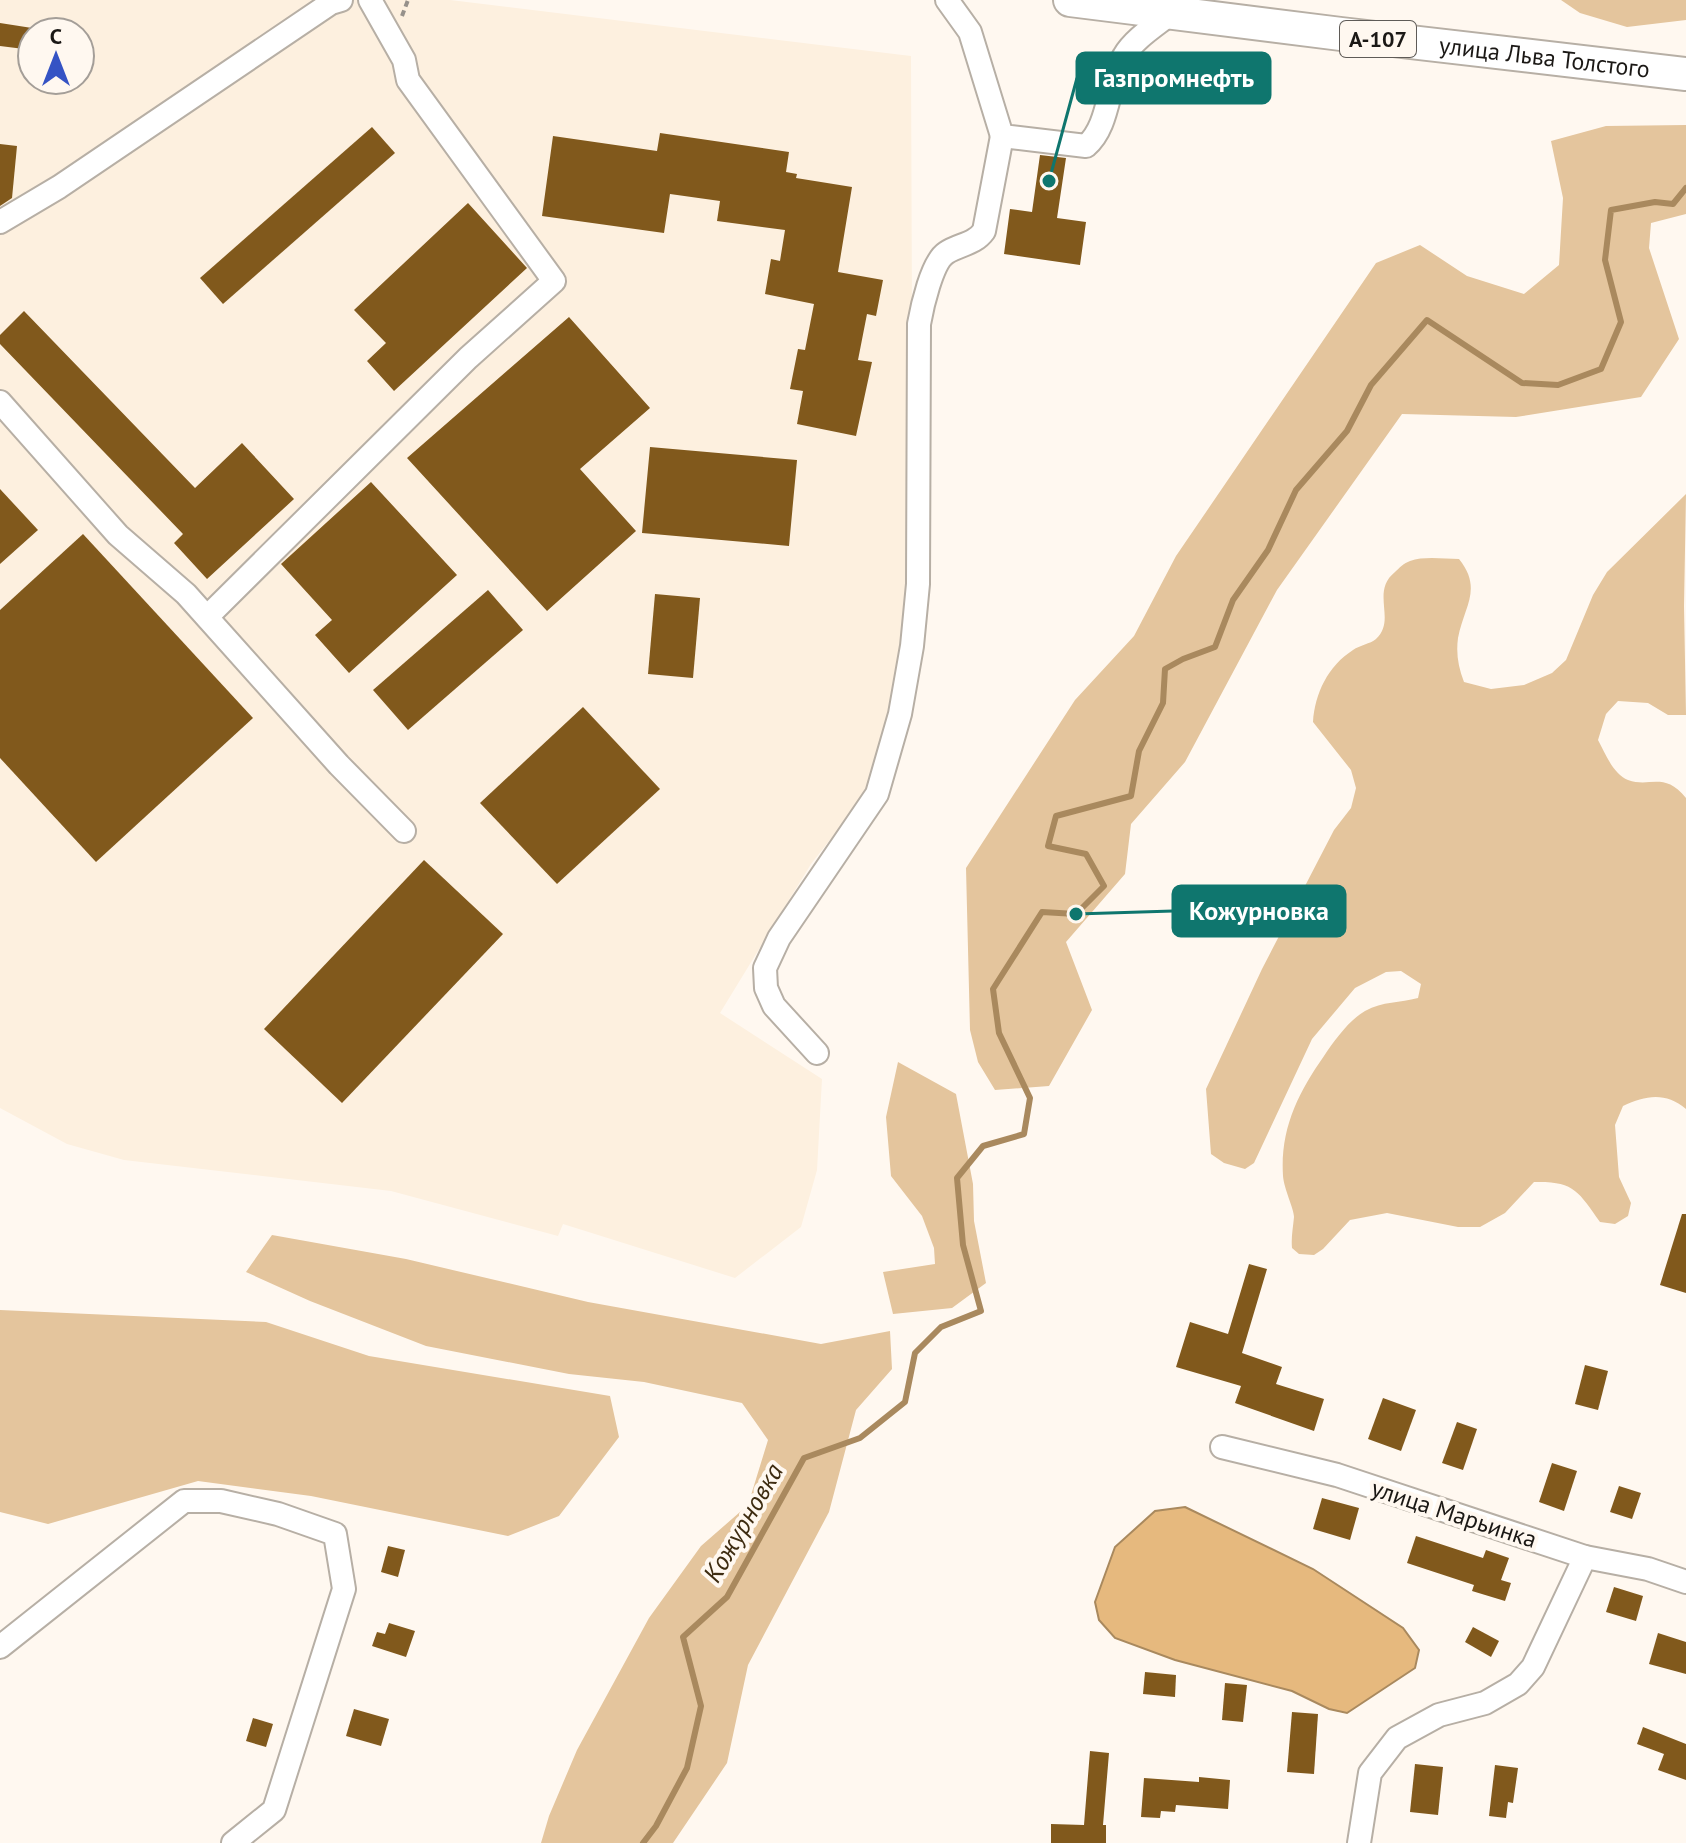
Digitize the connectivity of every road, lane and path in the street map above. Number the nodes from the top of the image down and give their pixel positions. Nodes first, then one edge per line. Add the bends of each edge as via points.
1 (341, 0) edge
2 (370, 0) edge
3 (947, 0) edge
4 (1070, 0) edge
5 (1170, 14) junction
6 (1686, 74) edge
7 (1002, 136) junction
8 (0, 222) edge
9 (0, 402) edge
10 (207, 617) junction
11 (404, 831) dead end
12 (817, 1053) dead end
13 (1222, 1447) dead end
14 (1585, 1557) junction
15 (1686, 1582) edge
16 (0, 1647) edge
17 (233, 1843) edge
18 (1359, 1843) edge

1 - 8 street
2 - 10 street via 404,60 408,80 554,281 468,358
3 - 7 street via 970,32
4 - 5 highway, улица Льва Толстого / А-107
5 - 6 highway, улица Льва Толстого / А-107
5 - 7 street via 1125,54 1096,138 1086,146
7 - 12 street via 984,231 978,240 944,253 921,308 918,584 900,714 877,794 779,938 765,968 774,1006
9 - 10 street via 118,535
10 - 11 street
13 - 14 street, улица Марьинка via 1337,1475
14 - 15 street, улица Марьинка
14 - 18 street via 1533,1667 1518,1684 1397,1738 1370,1773
16 - 17 street via 184,1501 221,1501 335,1534 344,1589 274,1810

